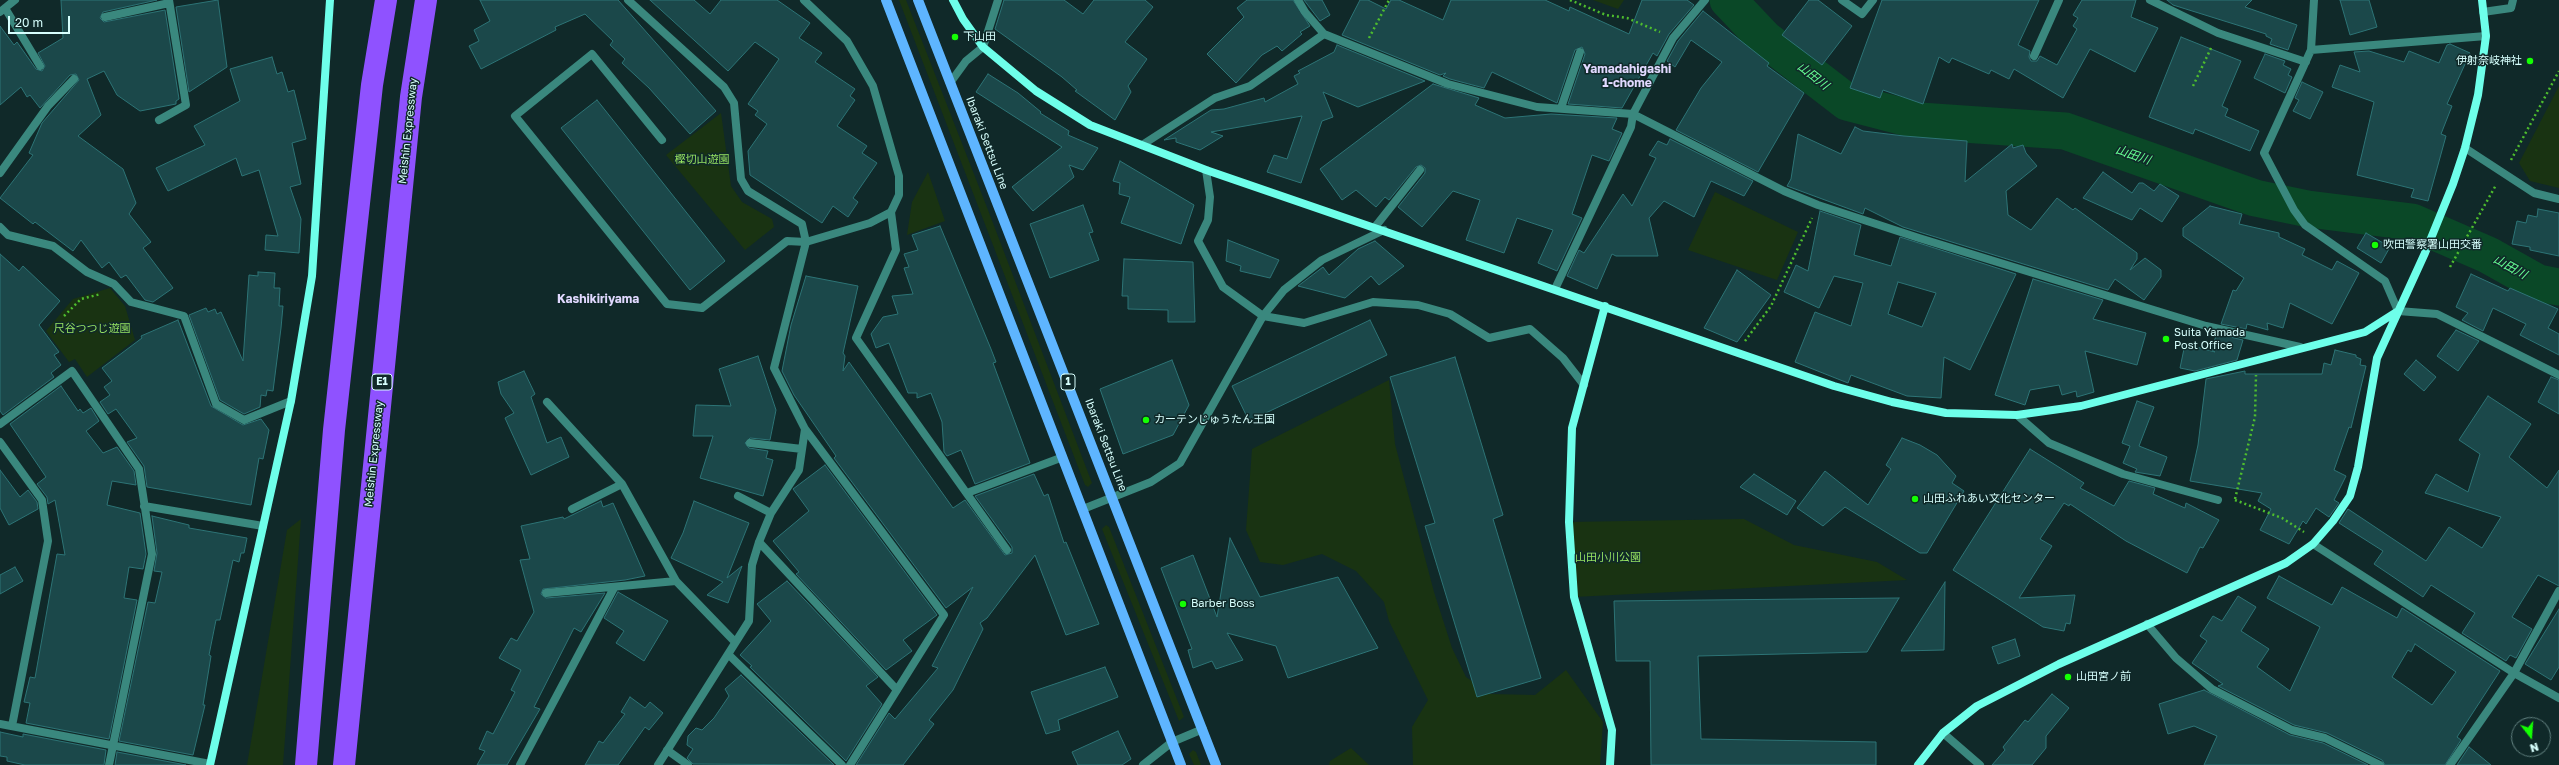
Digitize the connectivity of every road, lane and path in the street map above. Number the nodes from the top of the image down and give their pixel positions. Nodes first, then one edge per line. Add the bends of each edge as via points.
1 (15, 0) edge
2 (330, 0) edge
3 (386, 0) edge
4 (426, 0) edge
5 (628, 0) edge
6 (804, 0) edge
7 (886, 0) edge
8 (918, 0) edge
9 (953, 0) edge
10 (998, 0) edge
11 (1298, 0) edge
12 (1389, 0) edge
13 (1570, 0) edge
14 (1842, 0) edge
15 (1872, 0) edge
16 (2059, 0) edge
17 (2150, 0) edge
18 (2314, 0) edge
19 (2482, 0) edge
20 (2512, 0) edge
21 (169, 2) edge
22 (1702, 2) edge
23 (2, 10) edge
24 (2483, 12) junction
25 (105, 17) dead end
26 (2218, 33) junction
27 (1324, 34) junction
28 (2486, 36) junction
29 (1673, 38) junction
30 (983, 47) junction
31 (1362, 50) junction
32 (2311, 50) junction
33 (1580, 52) dead end
34 (2034, 56) dead end
35 (2306, 62) junction
36 (40, 66) dead end
37 (2559, 71) edge
38 (74, 79) dead end
39 (950, 83) junction
40 (2192, 86) dead end
41 (1561, 108) junction
42 (1633, 114) junction
43 (159, 120) dead end
44 (662, 140) dead end
45 (1142, 145) junction
46 (2465, 148) junction
47 (1206, 170) junction
48 (1420, 170) dead end
49 (0, 172) edge
50 (2504, 172) junction
51 (2559, 199) edge
52 (1818, 205) junction
53 (891, 212) junction
54 (0, 227) edge
55 (1375, 227) junction
56 (1384, 230) junction
57 (806, 242) junction
58 (2450, 267) dead end
59 (1555, 289) junction
60 (106, 293) dead end
61 (1605, 306) junction
62 (2398, 311) junction
63 (64, 316) dead end
64 (1263, 316) junction
65 (2300, 347) junction
66 (1737, 352) junction
67 (2256, 360) junction
68 (2559, 375) edge
69 (1584, 385) junction
70 (291, 401) junction
71 (547, 402) dead end
72 (2016, 415) junction
73 (0, 424) edge
74 (805, 429) junction
75 (0, 442) edge
76 (750, 443) dead end
77 (802, 449) junction
78 (1063, 457) junction
79 (622, 484) junction
80 (966, 493) junction
81 (738, 496) dead end
82 (1114, 497) junction
83 (2218, 500) joint
84 (2235, 500) junction
85 (144, 506) junction
86 (1083, 508) junction
87 (572, 509) dead end
88 (772, 513) junction
89 (263, 526) junction
90 (759, 542) junction
91 (2313, 544) junction
92 (1007, 550) dead end
93 (676, 581) junction
94 (614, 588) junction
95 (2559, 591) edge
96 (546, 593) dead end
97 (2147, 624) junction
98 (735, 642) junction
99 (728, 654) junction
100 (2514, 673) junction
101 (897, 690) junction
102 (2559, 698) edge
103 (0, 724) edge
104 (12, 726) junction
105 (1203, 729) junction
106 (1943, 733) junction
107 (1172, 742) junction
108 (113, 746) junction
109 (667, 750) junction
110 (210, 764) edge
111 (109, 765) edge
112 (306, 765) edge
113 (344, 765) edge
114 (520, 765) edge
115 (658, 765) edge
116 (688, 765) edge
117 (842, 765) edge
118 (850, 765) edge
119 (1143, 765) edge
120 (1181, 765) edge
121 (1216, 765) edge
122 (1610, 765) edge
123 (1918, 765) edge
124 (1980, 765) edge
125 (2380, 765) edge
126 (2450, 765) edge

1 - 23 street
2 - 70 street via 312,276
3 - 112 highway via 372,85 334,430
4 - 113 highway, Meishin Expressway / E1 via 411,97
5 - 57 street via 724,87 734,103 741,179 748,191 802,224
6 - 53 street via 847,41 873,86 899,176 899,195
7 - 78 main road
8 - 39 main road, Ibaraki Settsu Line / 1
9 - 30 street
10 - 30 street
11 - 27 street
12 - 31 path
13 - 29 path via 1606,15 1627,18
14 - 15 street via 1862,14
16 - 34 street
17 - 26 street
18 - 32 street
19 - 24 street
20 - 24 street via 2511,8
21 - 25 street
21 - 43 street via 186,105
22 - 29 street
23 - 36 street
24 - 28 street
26 - 35 street
26 - 40 path
27 - 31 street
27 - 45 street via 1250,86 1215,98
28 - 32 street
28 - 46 street via 2478,95
29 - 42 street
30 - 39 street via 966,61
30 - 45 street via 1036,91 1090,125
31 - 41 street via 1448,84 1536,106
32 - 35 street
33 - 41 street
35 - 62 street via 2264,153 2294,210 2305,224 2385,280
37 - 50 path
38 - 49 street via 48,106
39 - 82 main road, Ibaraki Settsu Line / 1
41 - 42 street
42 - 52 street via 1784,191
42 - 59 street via 1631,127
44 - 57 street via 592,54 516,116 667,304 702,308 787,241
45 - 47 street
46 - 50 street
46 - 62 street via 2425,253
47 - 55 street
47 - 64 street via 1210,197 1208,220 1198,242 1223,287
48 - 55 street
50 - 51 street via 2534,193
50 - 58 path
52 - 65 street via 2206,326
52 - 66 path via 1771,306
53 - 57 street via 870,223
53 - 80 street via 896,250 856,338
54 - 70 street via 8,235 53,246 87,272 114,284 131,302 184,316 216,404 244,420
55 - 56 street
56 - 59 street
56 - 64 street via 1322,260 1284,290
57 - 74 street via 774,368
59 - 61 street
60 - 63 path via 81,299
61 - 66 street
61 - 69 street
62 - 65 street via 2365,332
62 - 68 street via 2437,314
62 - 91 street via 2377,358 2358,466 2350,496
64 - 69 street via 1304,323 1373,302 1418,305 1450,314 1489,338 1530,329 1564,358
64 - 82 street via 1180,463 1151,482
65 - 67 street
66 - 72 street via 1834,386 1892,402 1946,413
67 - 72 street via 2080,406
67 - 84 path via 2255,417
69 - 122 street via 1572,428 1569,522 1574,589 1612,730
70 - 89 street
71 - 79 street
72 - 83 street via 2055,446 2123,474
73 - 85 street via 72,371 139,469
74 - 77 street
74 - 101 street via 944,615
75 - 104 street via 42,500 48,541
76 - 77 street
77 - 88 street via 799,470
78 - 80 street
78 - 86 main road
79 - 87 street
79 - 93 street
80 - 92 street
81 - 88 street
82 - 86 street
82 - 105 main road, Ibaraki Settsu Line / 1
83 - 84 path
84 - 91 path via 2282,518 2304,533
85 - 89 street
85 - 108 street via 152,554
86 - 107 main road
88 - 90 street
89 - 110 street
90 - 98 street via 752,566 748,621
90 - 101 street
91 - 97 street via 2286,563
91 - 100 street
93 - 94 street
93 - 98 street
94 - 96 street
94 - 114 street
95 - 100 street
97 - 106 street via 2059,664 1977,706
97 - 125 street via 2176,658 2212,689 2292,730 2325,738
98 - 99 street
99 - 109 street
99 - 117 street
100 - 102 street
100 - 126 street
101 - 118 street
103 - 104 street
104 - 108 street
105 - 107 street
105 - 121 main road, Ibaraki Settsu Line / 1
106 - 123 street
106 - 124 street
107 - 119 street
107 - 120 main road
108 - 110 street
108 - 111 street
109 - 115 street
109 - 116 street

